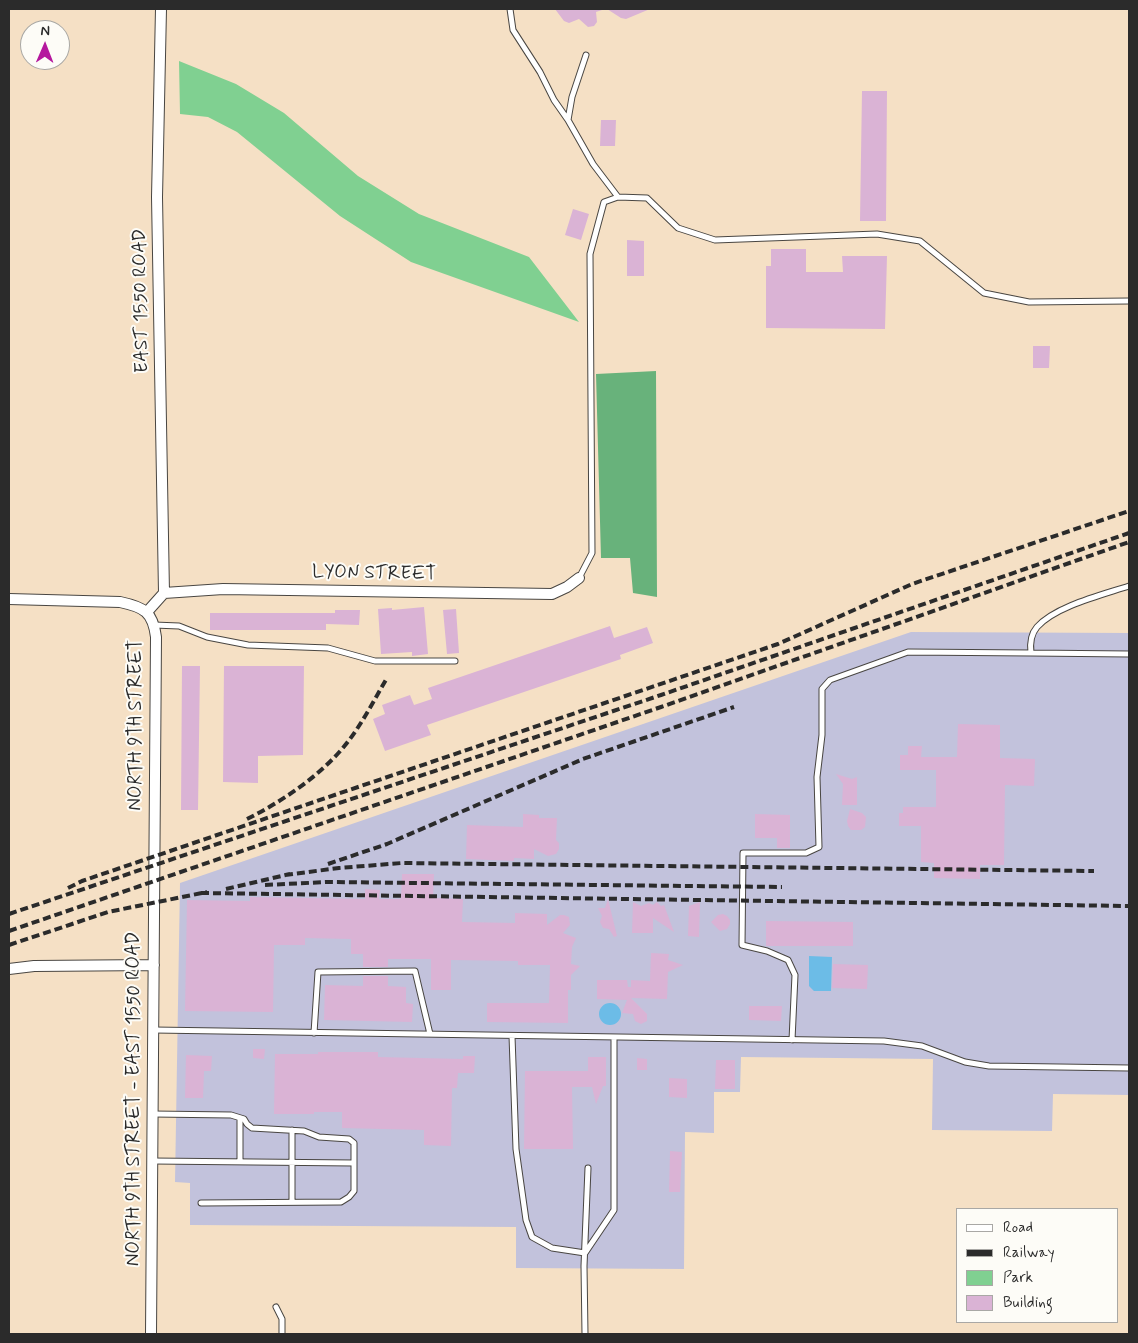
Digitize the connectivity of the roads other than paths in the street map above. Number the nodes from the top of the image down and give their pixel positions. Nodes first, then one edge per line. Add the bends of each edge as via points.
1 (161, 9) edge
2 (510, 9) edge
3 (586, 55) dead end
4 (568, 120) junction
5 (618, 196) junction
6 (1129, 301) edge
7 (579, 578) joint
8 (1129, 586) edge
9 (164, 592) junction
10 (9, 600) edge
11 (147, 612) junction
12 (154, 625) junction
13 (1031, 654) junction
14 (1129, 654) edge
15 (455, 662) dead end
16 (154, 865) joint
17 (154, 965) junction
18 (9, 969) edge
19 (154, 1030) junction
20 (314, 1033) junction
21 (430, 1034) junction
22 (512, 1036) junction
23 (614, 1037) junction
24 (792, 1040) junction
25 (1129, 1068) edge
26 (153, 1114) junction
27 (240, 1118) junction
28 (292, 1130) junction
29 (153, 1162) junction
30 (240, 1162) junction
31 (354, 1163) junction
32 (292, 1164) junction
33 (588, 1168) dead end
34 (292, 1202) junction
35 (201, 1203) dead end
36 (585, 1253) junction
37 (276, 1308) dead end
38 (151, 1334) edge
39 (282, 1334) edge
40 (585, 1334) edge

1 - 9 street, EAST 1550 ROAD via 157,197
2 - 4 lane via 513,30
3 - 4 lane
4 - 5 lane via 593,164
5 - 6 lane via 647,198 678,228 715,240 877,234 920,241 984,293 1029,302
5 - 7 lane via 604,202 590,254 592,553
7 - 9 street, LYON STREET via 552,594 223,589
8 - 13 lane via 1058,611 1036,628 1030,645
9 - 11 street, NORTH 9TH STREET
10 - 11 street via 120,602
11 - 12 street, NORTH 9TH STREET
12 - 15 lane via 179,626 207,637 248,645 328,648 376,661
12 - 16 street, NORTH 9TH STREET
13 - 14 lane
13 - 24 lane via 908,652 830,680 822,689 822,735 817,777 819,847 806,853 743,853 742,945 788,960 795,975
16 - 17 street, NORTH 9TH STREET - EAST 1550 ROAD
17 - 18 street
17 - 19 street, NORTH 9TH STREET - EAST 1550 ROAD
19 - 20 lane
19 - 26 street, NORTH 9TH STREET - EAST 1550 ROAD
20 - 21 lane
20 - 21 lane via 318,972 415,971
21 - 22 lane
22 - 23 lane
22 - 36 lane via 516,1148 526,1220 532,1237 552,1248
23 - 24 lane
23 - 36 lane via 614,1210
24 - 25 lane via 884,1041 922,1046 965,1062 989,1066
26 - 27 lane via 231,1115
26 - 29 street, NORTH 9TH STREET - EAST 1550 ROAD
27 - 28 lane via 252,1128
27 - 30 lane
28 - 31 lane via 319,1137 349,1139 354,1143
28 - 32 lane
29 - 30 lane
29 - 38 street, NORTH 9TH STREET - EAST 1550 ROAD
30 - 32 lane
31 - 32 lane
31 - 34 lane via 354,1191 341,1202
32 - 34 lane
33 - 36 lane
34 - 35 lane
36 - 40 lane
37 - 39 lane via 282,1318

